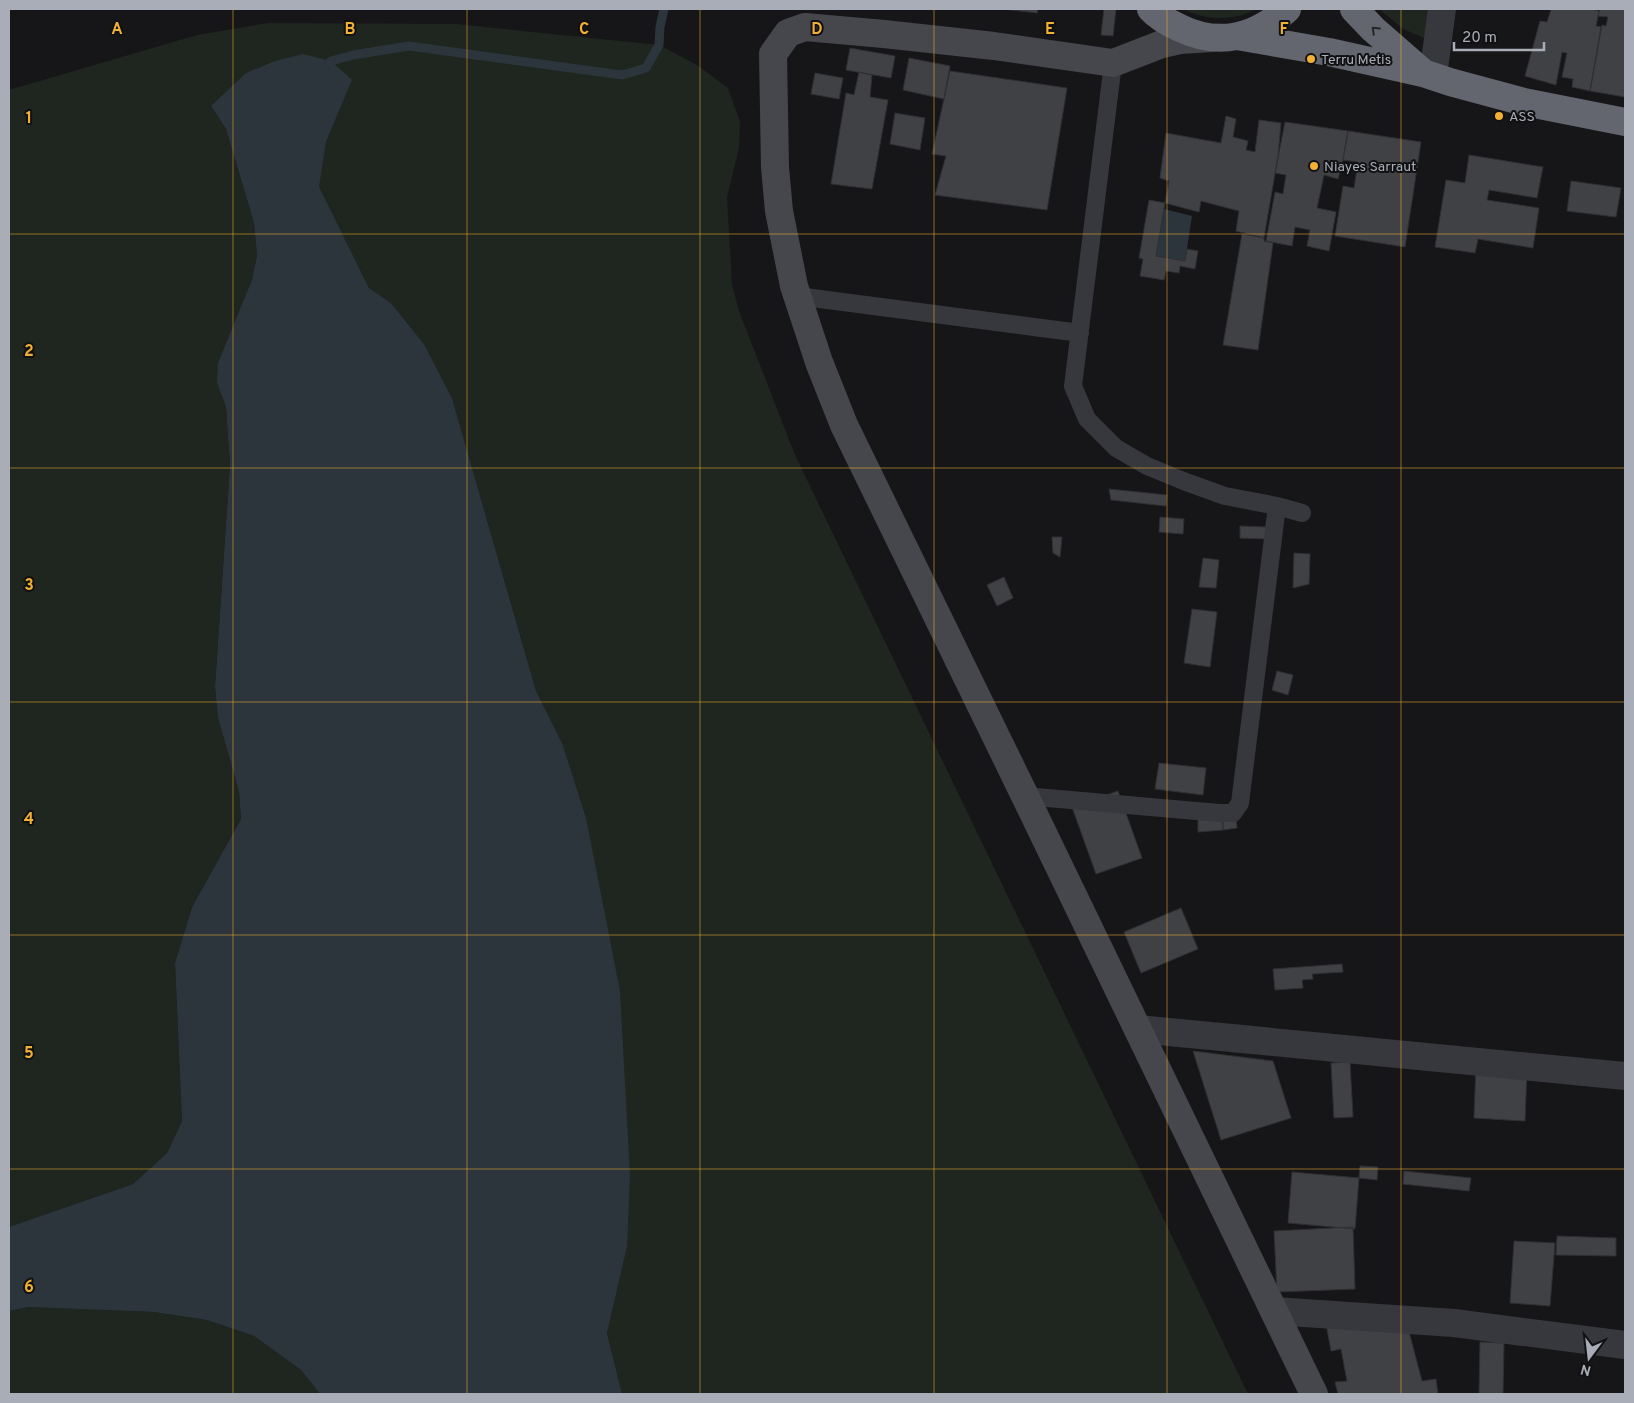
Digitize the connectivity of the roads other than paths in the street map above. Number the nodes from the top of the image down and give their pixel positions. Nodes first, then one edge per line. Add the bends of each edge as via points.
1 (1287, 9) edge
2 (1354, 9) edge
3 (1442, 9) edge
4 (1153, 11) edge
5 (1225, 37) junction
6 (1142, 51) junction
7 (1113, 62) junction
8 (1428, 74) junction
9 (1625, 122) edge
10 (797, 296) junction
11 (1080, 333) junction
12 (1277, 506) junction
13 (1302, 513) dead end
14 (1026, 796) junction
15 (1138, 1029) junction
16 (1625, 1076) edge
17 (1274, 1311) junction
18 (1625, 1346) edge
19 (1314, 1394) edge

1 - 5 highway via 1256,30
8 -> 2 highway
3 - 8 street
4 - 5 highway via 1189,33
4 - 6 street via 1148,42
5 - 6 street via 1180,40
5 - 8 highway via 1298,45
6 - 7 street
7 - 10 street via 884,34 805,27 788,32 773,54 775,167 779,211
7 - 11 lane
8 - 9 highway via 1524,102
10 - 11 lane
10 - 14 street via 844,425
11 - 12 lane via 1073,386 1087,419 1116,448 1147,466 1186,482 1225,496
12 - 13 lane
12 - 14 lane via 1240,803 1233,812
14 - 15 street
15 - 16 street
15 - 17 street
17 - 18 street via 1454,1323
17 - 19 street

